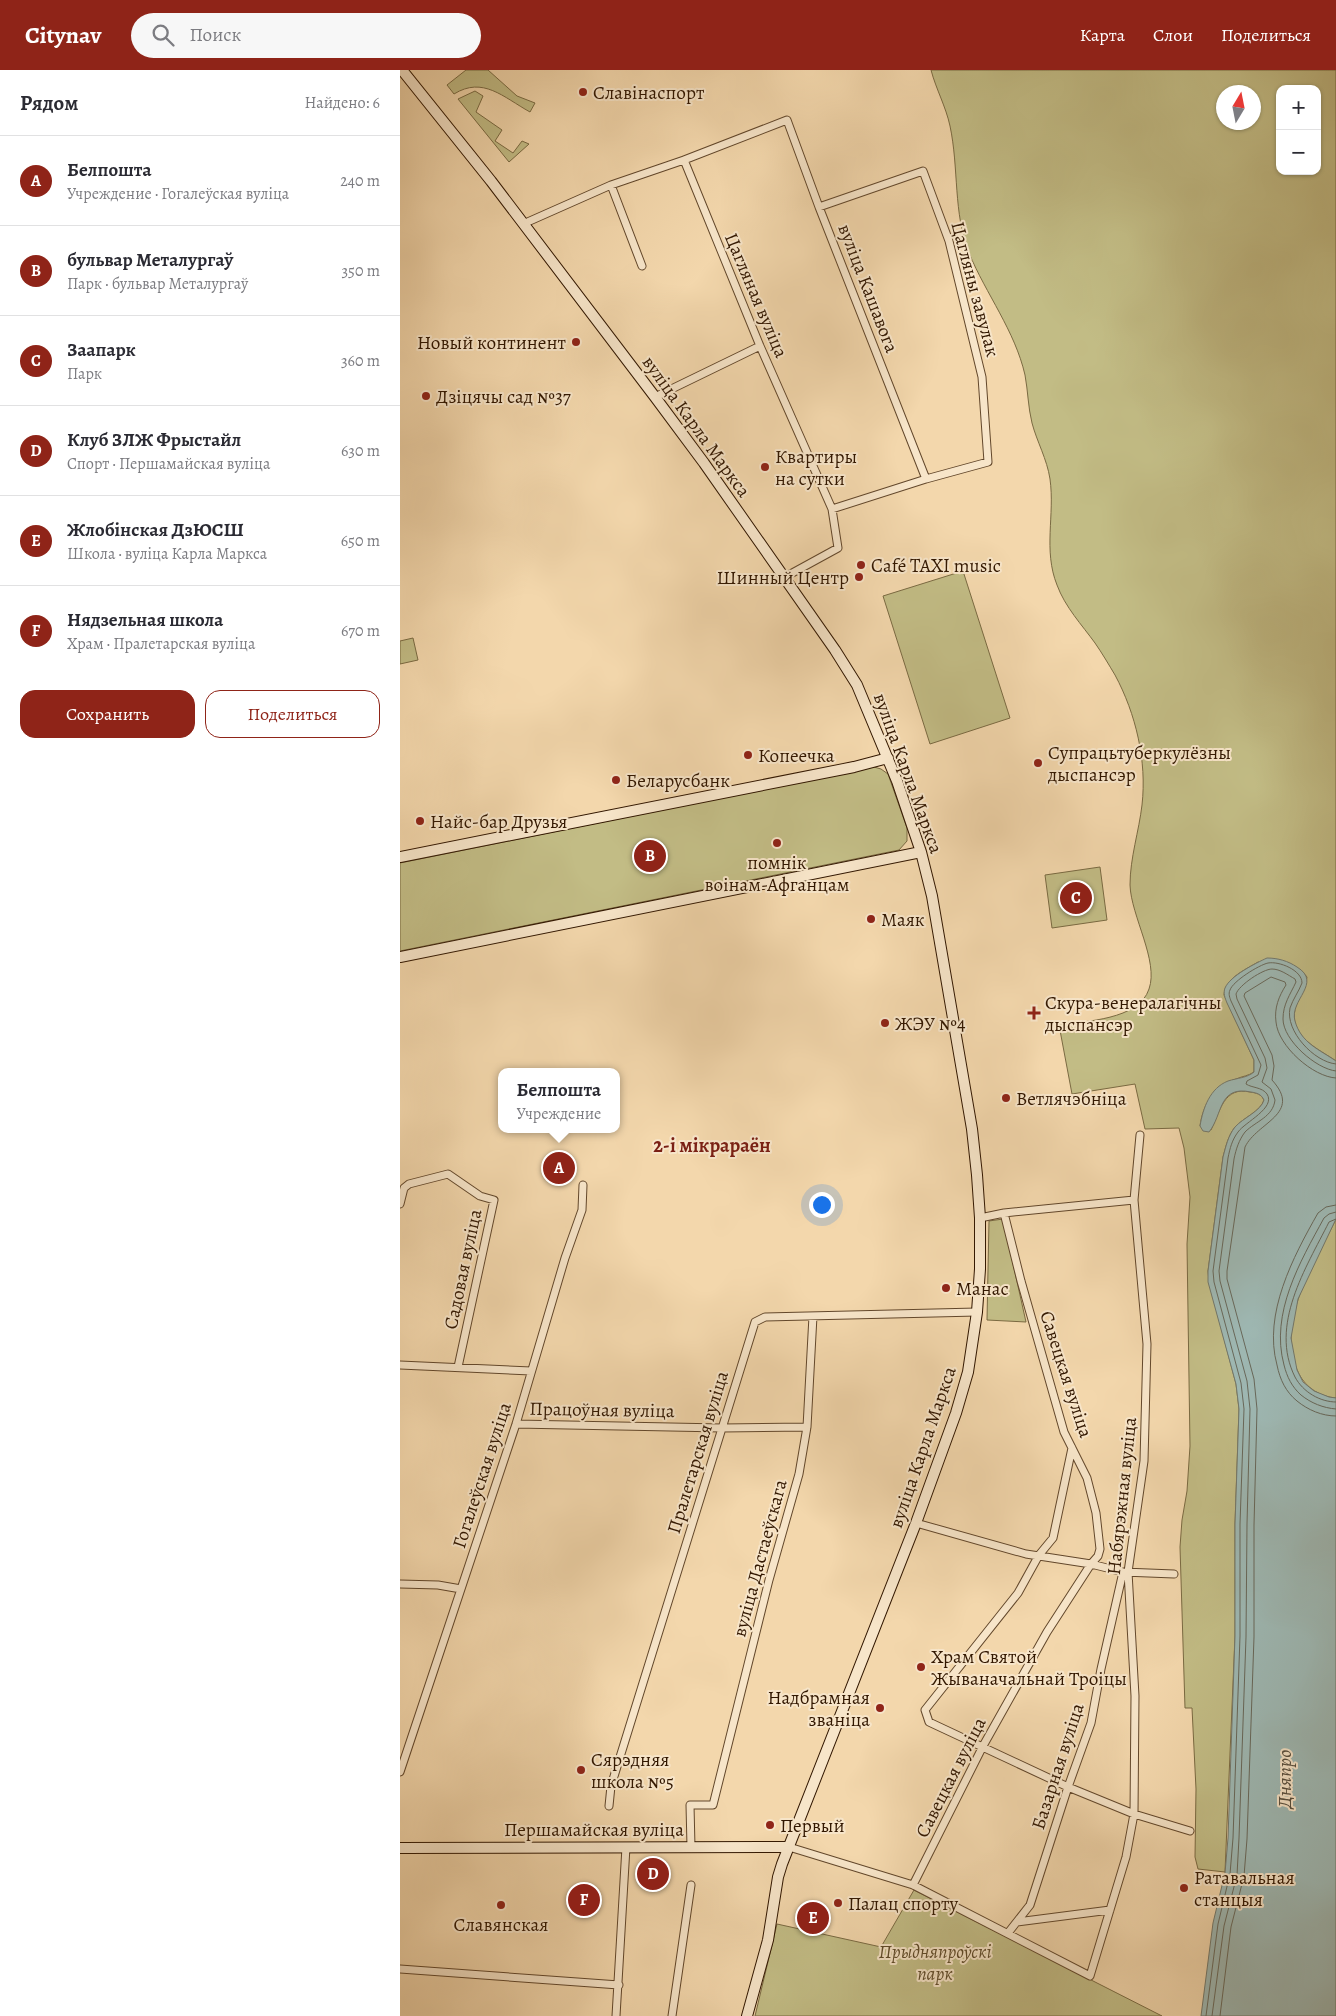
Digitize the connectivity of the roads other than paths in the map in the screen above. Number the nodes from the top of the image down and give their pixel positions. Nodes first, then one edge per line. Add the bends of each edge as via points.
1 (402, 70) edge
2 (684, 160) junction
3 (611, 185) junction
4 (819, 207) junction
5 (523, 224) junction
6 (642, 266) dead end
7 (760, 346) junction
8 (655, 397) junction
9 (926, 479) junction
10 (832, 509) junction
11 (785, 577) junction
12 (888, 758) junction
13 (921, 852) junction
14 (400, 857) edge
15 (400, 956) edge
16 (1140, 1135) dead end
17 (583, 1185) dead end
18 (1134, 1200) junction
19 (400, 1204) edge
20 (1004, 1213) junction
21 (980, 1218) junction
22 (977, 1312) junction
23 (813, 1316) junction
24 (400, 1365) edge
25 (458, 1367) junction
26 (531, 1371) junction
27 (516, 1424) junction
28 (808, 1427) junction
29 (722, 1428) junction
30 (1072, 1448) junction
31 (916, 1523) junction
32 (1038, 1555) junction
33 (1091, 1564) junction
34 (1126, 1572) junction
35 (1174, 1574) dead end
36 (400, 1584) edge
37 (460, 1589) junction
38 (983, 1746) junction
39 (400, 1772) edge
40 (1068, 1787) junction
41 (609, 1806) dead end
42 (1134, 1814) junction
43 (1190, 1831) dead end
44 (626, 1847) junction
45 (691, 1847) junction
46 (789, 1847) junction
47 (400, 1848) edge
48 (691, 1885) dead end
49 (912, 1885) junction
50 (1110, 1910) junction
51 (1016, 1922) junction
52 (1008, 1933) junction
53 (400, 1968) edge
54 (619, 1985) junction
55 (616, 2016) edge
56 (672, 2016) edge
57 (747, 2016) edge

1 - 5 main road, вуліца Карла Маркса
2 - 3 street
2 - 4 street, вуліца Кашавога via 787,120
2 - 7 street, Цагляная вуліца
3 - 5 street
3 - 6 street
4 - 9 street, вуліца Кашавога
4 - 9 street, Цагляны завулак via 923,171 949,241 982,377 988,462
5 - 8 main road, вуліца Карла Маркса
7 - 8 street
7 - 10 street, Цагляная вуліца
8 - 11 main road, вуліца Карла Маркса
9 - 10 street
10 - 11 street, Цагляная вуліца via 838,548
11 - 12 main road, вуліца Карла Маркса via 857,685
12 - 13 main road, вуліца Карла Маркса
12 - 14 main road
13 - 15 main road
13 - 21 main road, вуліца Карла Маркса via 932,896 972,1129
16 - 18 street, Набярэжная вуліца
17 - 26 street, Гогалеўская вуліца via 582,1210
18 - 20 street
18 - 34 street, Набярэжная вуліца via 1147,1344 1147,1400 1144,1461
19 - 25 street, Садовая вуліца via 404,1188 409,1184 448,1174 480,1196 494,1200
20 - 21 street
20 - 30 street, Савецкая вуліца via 1064,1432
21 - 22 main road, вуліца Карла Маркса
22 - 23 street, Пралетарская вуліца
22 - 31 main road, вуліца Карла Маркса via 968,1372
23 - 28 street, вуліца Дастаеўскага
23 - 29 street, Пралетарская вуліца via 765,1317 755,1322
24 - 25 street, Працоўная вуліца
25 - 26 street, Працоўная вуліца
26 - 27 street, Гогалеўская вуліца
27 - 29 street, Працоўная вуліца
27 - 37 street, Гогалеўская вуліца
28 - 29 street, Працоўная вуліца
28 - 45 street, вуліца Дастаеўскага via 799,1474 713,1805 690,1805
29 - 41 street, Пралетарская вуліца via 611,1786
30 - 32 street via 1053,1538
30 - 33 street, Савецкая вуліца via 1087,1478 1096,1513 1100,1549
31 - 32 street
31 - 46 main road, вуліца Карла Маркса
32 - 33 street
32 - 38 street via 1018,1593 925,1710 929,1722
33 - 34 street
33 - 38 street, Савецкая вуліца via 1046,1632
34 - 35 street
34 - 40 street, Базарная вуліца via 1101,1669 1092,1723
34 - 42 street, Набярэжная вуліца via 1135,1696
36 - 37 street
37 - 39 street, Гогалеўская вуліца
38 - 40 street
38 - 49 street, Савецкая вуліца
40 - 42 street
40 - 51 street, Базарная вуліца via 1030,1905
42 - 43 street
42 - 50 street, Набярэжная вуліца via 1126,1857
44 - 45 main road, Першамайская вуліца
44 - 47 main road, Першамайская вуліца
44 - 54 street
45 - 46 main road, Першамайская вуліца
46 - 49 street
46 - 57 main road, вуліца Карла Маркса via 778,1877 768,1940
48 - 56 street
49 - 52 street
50 - 51 street
50 - 52 street, Набярэжная вуліца via 1090,1976
51 - 52 street, Базарная вуліца
53 - 54 street
54 - 55 street

